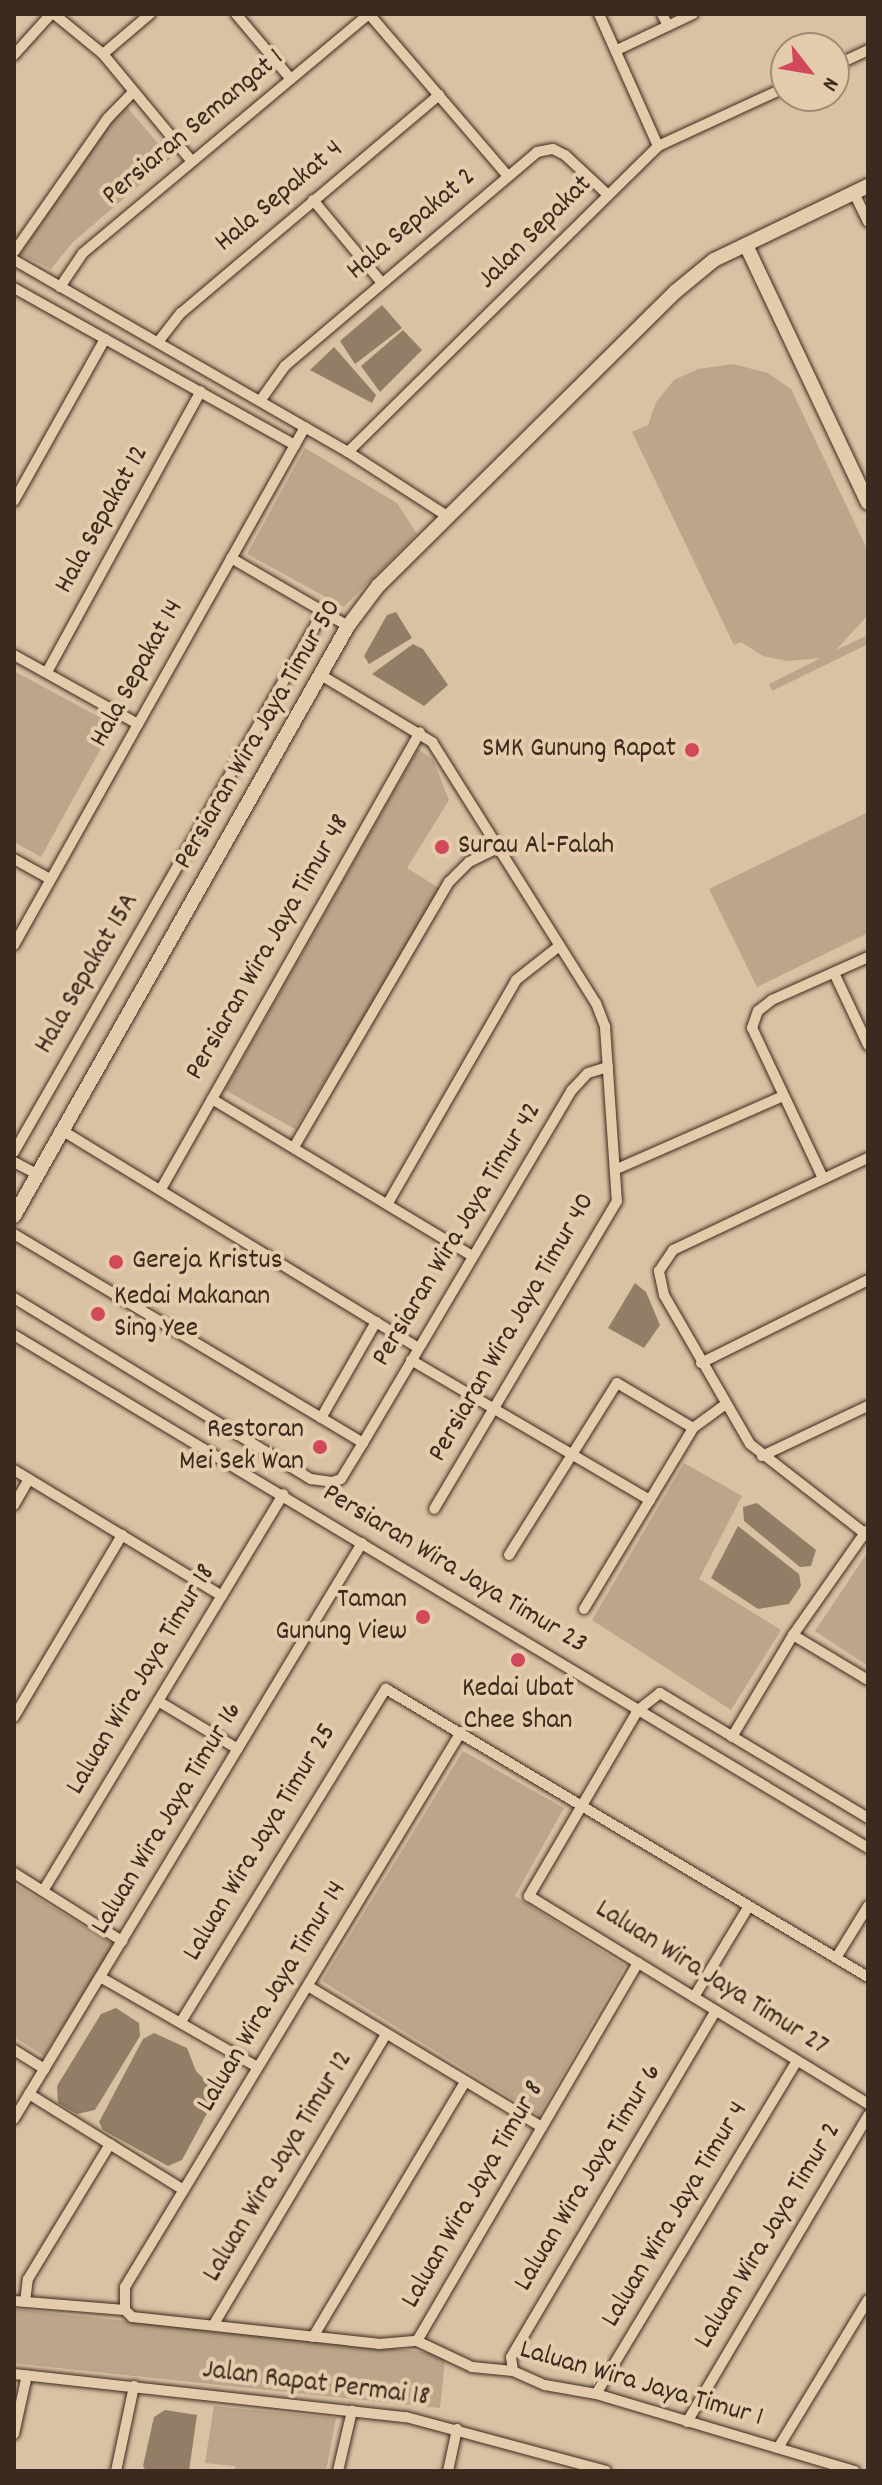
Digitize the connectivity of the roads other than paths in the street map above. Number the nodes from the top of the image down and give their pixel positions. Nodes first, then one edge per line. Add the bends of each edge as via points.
1 (53, 14) edge
2 (150, 14) edge
3 (236, 14) edge
4 (369, 14) edge
5 (599, 14) edge
6 (662, 14) edge
7 (693, 14) edge
8 (668, 26) junction
9 (617, 50) junction
10 (103, 54) junction
11 (14, 55) edge
12 (291, 79) junction
13 (133, 92) junction
14 (770, 94) edge
15 (439, 95) junction
16 (658, 146) junction
17 (190, 159) junction
18 (508, 176) junction
19 (868, 186) edge
20 (854, 193) junction
21 (608, 195) junction
22 (313, 200) junction
23 (868, 222) edge
24 (746, 245) junction
25 (14, 252) edge
26 (14, 260) edge
27 (381, 282) junction
28 (60, 287) junction
29 (14, 288) edge
30 (105, 339) junction
31 (158, 342) junction
32 (201, 391) junction
33 (260, 401) junction
34 (305, 427) junction
35 (295, 445) junction
36 (348, 452) junction
37 (14, 501) edge
38 (868, 503) edge
39 (447, 516) junction
40 (231, 558) junction
41 (323, 612) junction
42 (348, 626) junction
43 (14, 655) edge
44 (47, 672) junction
45 (321, 675) junction
46 (138, 724) junction
47 (420, 732) junction
48 (496, 849) junction
49 (14, 859) edge
50 (50, 879) junction
51 (14, 945) edge
52 (558, 947) junction
53 (868, 957) edge
54 (834, 973) junction
55 (868, 1045) edge
56 (608, 1067) junction
57 (783, 1096) junction
58 (212, 1099) junction
59 (63, 1131) junction
60 (294, 1147) junction
61 (14, 1152) edge
62 (868, 1158) edge
63 (14, 1162) edge
64 (619, 1168) junction
65 (37, 1174) junction
66 (822, 1176) junction
67 (161, 1189) junction
68 (388, 1203) junction
69 (14, 1216) edge
70 (14, 1234) edge
71 (472, 1256) junction
72 (868, 1280) edge
73 (14, 1298) edge
74 (376, 1322) junction
75 (14, 1335) edge
76 (418, 1348) junction
77 (411, 1360) junction
78 (701, 1363) junction
79 (725, 1405) junction
80 (868, 1406) edge
81 (493, 1411) junction
82 (321, 1418) junction
83 (693, 1428) junction
84 (363, 1443) junction
85 (572, 1455) junction
86 (762, 1456) junction
87 (14, 1470) edge
88 (29, 1479) junction
89 (283, 1494) junction
90 (650, 1500) junction
91 (14, 1505) edge
92 (434, 1509) dead end
93 (866, 1531) edge
94 (122, 1535) junction
95 (362, 1543) junction
96 (509, 1555) dead end
97 (222, 1596) junction
98 (584, 1609) dead end
99 (793, 1635) junction
100 (868, 1680) edge
101 (158, 1701) junction
102 (638, 1710) junction
103 (14, 1717) edge
104 (461, 1732) junction
105 (732, 1737) junction
106 (238, 1749) junction
107 (583, 1804) junction
108 (868, 1818) edge
109 (868, 1848) edge
110 (14, 1873) edge
111 (43, 1891) junction
112 (749, 1906) junction
113 (868, 1906) edge
114 (122, 1941) junction
115 (836, 1958) junction
116 (638, 1963) junction
117 (100, 1977) junction
118 (868, 1977) edge
119 (308, 1986) junction
120 (694, 1997) junction
121 (716, 2011) junction
122 (182, 2020) junction
123 (386, 2034) junction
124 (14, 2050) edge
125 (797, 2061) junction
126 (257, 2067) junction
127 (45, 2069) junction
128 (464, 2084) junction
129 (29, 2094) junction
130 (868, 2104) edge
131 (868, 2116) edge
132 (14, 2119) edge
133 (542, 2127) junction
134 (110, 2144) junction
135 (184, 2190) junction
136 (868, 2300) edge
137 (20, 2302) edge
138 (125, 2310) junction
139 (214, 2324) junction
140 (313, 2337) junction
141 (417, 2341) junction
142 (513, 2371) junction
143 (14, 2374) edge
144 (27, 2375) junction
145 (134, 2386) junction
146 (596, 2394) junction
147 (352, 2411) junction
148 (687, 2422) junction
149 (457, 2429) junction
150 (14, 2434) edge
151 (778, 2448) junction
152 (116, 2471) edge
153 (338, 2471) edge
154 (448, 2471) edge
155 (606, 2471) edge
156 (855, 2471) edge

1 - 10 street
1 - 11 street
2 - 10 street
3 - 12 street
4 - 12 street, Persiaran Semangat 1
4 - 15 street
5 - 9 street
6 - 8 street
7 - 8 street
8 - 9 street
9 - 16 street
10 - 13 street
12 - 17 street, Persiaran Semangat 1
13 - 17 street
13 - 25 street via 108,118
14 - 16 street, Jalan Sepakat
15 - 18 street
15 - 22 street, Hala Sepakat 4
16 - 21 street, Jalan Sepakat
17 - 28 street, Persiaran Semangat 1 via 83,253
18 - 21 street, Hala Sepakat 2 via 537,152 553,149
18 - 27 street, Hala Sepakat 2
19 - 20 street, Persiaran Wira Jaya Timur 50
20 - 23 street
20 - 24 street, Persiaran Wira Jaya Timur 50
21 - 36 street, Jalan Sepakat
22 - 27 street
22 - 31 street, Hala Sepakat 4 via 181,313
24 - 38 street
24 - 39 street, Persiaran Wira Jaya Timur 50 via 714,260 675,292
26 - 28 street
27 - 33 street, Hala Sepakat 2 via 285,366
28 - 31 street
29 - 30 street
30 - 32 street
30 - 37 street
31 - 33 street
32 - 35 street
32 - 44 street, Hala Sepakat 12
33 - 34 street
34 - 35 street, Hala Sepakat 14
34 - 36 street
35 - 40 street, Hala Sepakat 14
36 - 39 street
39 - 42 street, Persiaran Wira Jaya Timur 50 via 378,586
40 - 41 street
40 - 46 street, Hala Sepakat 14
41 - 42 street
41 - 61 street, Hala Sepakat 15A
42 - 45 street, Persiaran Wira Jaya Timur 50
43 - 44 street
44 - 46 street
45 - 47 street
45 - 59 street, Persiaran Wira Jaya Timur 50
46 - 50 street, Hala Sepakat 14
47 - 48 street, Persiaran Wira Jaya Timur 40 via 432,742
47 - 58 street, Persiaran Wira Jaya Timur 48
48 - 52 street, Persiaran Wira Jaya Timur 40
48 - 60 street via 469,862 449,882
49 - 50 street
50 - 51 street, Hala Sepakat 14
52 - 56 street, Persiaran Wira Jaya Timur 40 via 602,1015
52 - 68 street via 516,980
53 - 54 street
54 - 55 street
54 - 57 street via 758,1011 752,1028
56 - 64 street, Persiaran Wira Jaya Timur 40
56 - 71 street, Persiaran Wira Jaya Timur 42 via 580,1080
57 - 64 street
57 - 66 street
58 - 60 street
58 - 67 street, Persiaran Wira Jaya Timur 48
59 - 65 street, Persiaran Wira Jaya Timur 50
59 - 67 street
60 - 68 street
62 - 66 street
63 - 65 street
64 - 81 street, Persiaran Wira Jaya Timur 40 via 611,1215
65 - 69 street, Persiaran Wira Jaya Timur 50
66 - 78 street via 664,1260 659,1282
67 - 74 street
68 - 71 street
70 - 82 street
71 - 76 street, Persiaran Wira Jaya Timur 42
72 - 78 street
73 - 84 street, Persiaran Wira Jaya Timur 42 via 311,1479 341,1479
74 - 76 street
74 - 82 street
75 - 89 street, Persiaran Wira Jaya Timur 23
76 - 77 street, Persiaran Wira Jaya Timur 42
77 - 81 street
77 - 84 street, Persiaran Wira Jaya Timur 42
78 - 79 street
79 - 83 street
79 - 86 street
80 - 86 street
81 - 85 street
81 - 92 street, Persiaran Wira Jaya Timur 40
82 - 84 street
83 - 85 street via 617,1383
83 - 90 street
85 - 90 street
85 - 96 street
86 - 93 street
87 - 88 street
88 - 91 street
88 - 94 street
89 - 95 street, Persiaran Wira Jaya Timur 23
89 - 97 street, Laluan Wira Jaya Timur 18
90 - 98 street
93 - 99 street
94 - 97 street
94 - 103 street
95 - 102 street, Persiaran Wira Jaya Timur 23
95 - 106 street, Laluan Wira Jaya Timur 16
97 - 101 street, Laluan Wira Jaya Timur 18
99 - 100 street
99 - 105 street
101 - 106 street
101 - 111 street, Laluan Wira Jaya Timur 18
102 - 105 street via 660,1693
102 - 107 street
102 - 109 street, Persiaran Wira Jaya Timur 23
104 - 107 street
104 - 119 street, Laluan Wira Jaya Timur 14
104 - 122 street, Laluan Wira Jaya Timur 25 via 391,1690 381,1692
105 - 108 street
106 - 114 street, Laluan Wira Jaya Timur 16
107 - 112 street
107 - 116 street, Laluan Wira Jaya Timur 27 via 529,1896
110 - 111 street
111 - 114 street
112 - 115 street
112 - 120 street
113 - 115 street
114 - 117 street, Laluan Wira Jaya Timur 16
115 - 118 street
116 - 120 street, Laluan Wira Jaya Timur 27
116 - 133 street, Laluan Wira Jaya Timur 8
117 - 122 street
117 - 127 street, Laluan Wira Jaya Timur 16
119 - 123 street
119 - 126 street, Laluan Wira Jaya Timur 14
120 - 121 street, Laluan Wira Jaya Timur 27
121 - 125 street, Laluan Wira Jaya Timur 27
121 - 142 street, Laluan Wira Jaya Timur 6 via 511,2357
122 - 126 street
123 - 128 street
123 - 139 street, Laluan Wira Jaya Timur 12
124 - 127 street
125 - 130 street, Laluan Wira Jaya Timur 27
125 - 146 street, Laluan Wira Jaya Timur 4
126 - 135 street, Laluan Wira Jaya Timur 14
127 - 129 street, Laluan Wira Jaya Timur 16
128 - 133 street
128 - 140 street
129 - 132 street, Laluan Wira Jaya Timur 16
129 - 134 street
131 - 148 street, Laluan Wira Jaya Timur 2
133 - 141 street, Laluan Wira Jaya Timur 8
134 - 135 street
134 - 137 street via 28,2279
135 - 138 street, Laluan Wira Jaya Timur 14 via 125,2287
136 - 151 street
137 - 138 street, Laluan Wira Jaya Timur 8
138 - 139 street, Laluan Wira Jaya Timur 8 via 132,2317
139 - 140 street, Laluan Wira Jaya Timur 8
140 - 141 street, Laluan Wira Jaya Timur 8 via 399,2346
141 - 142 street, Laluan Wira Jaya Timur 1 via 472,2367
142 - 146 street, Laluan Wira Jaya Timur 1 via 545,2385
143 - 144 street, Jalan Rapat Permai 18
144 - 145 street, Jalan Rapat Permai 18
144 - 150 street
145 - 147 street, Jalan Rapat Permai 18
145 - 152 street
146 - 148 street, Laluan Wira Jaya Timur 1
147 - 149 street, Jalan Rapat Permai 18
147 - 153 street
148 - 151 street, Laluan Wira Jaya Timur 1
149 - 154 street
149 - 155 street, Jalan Rapat Permai 18
151 - 156 street, Laluan Wira Jaya Timur 1

